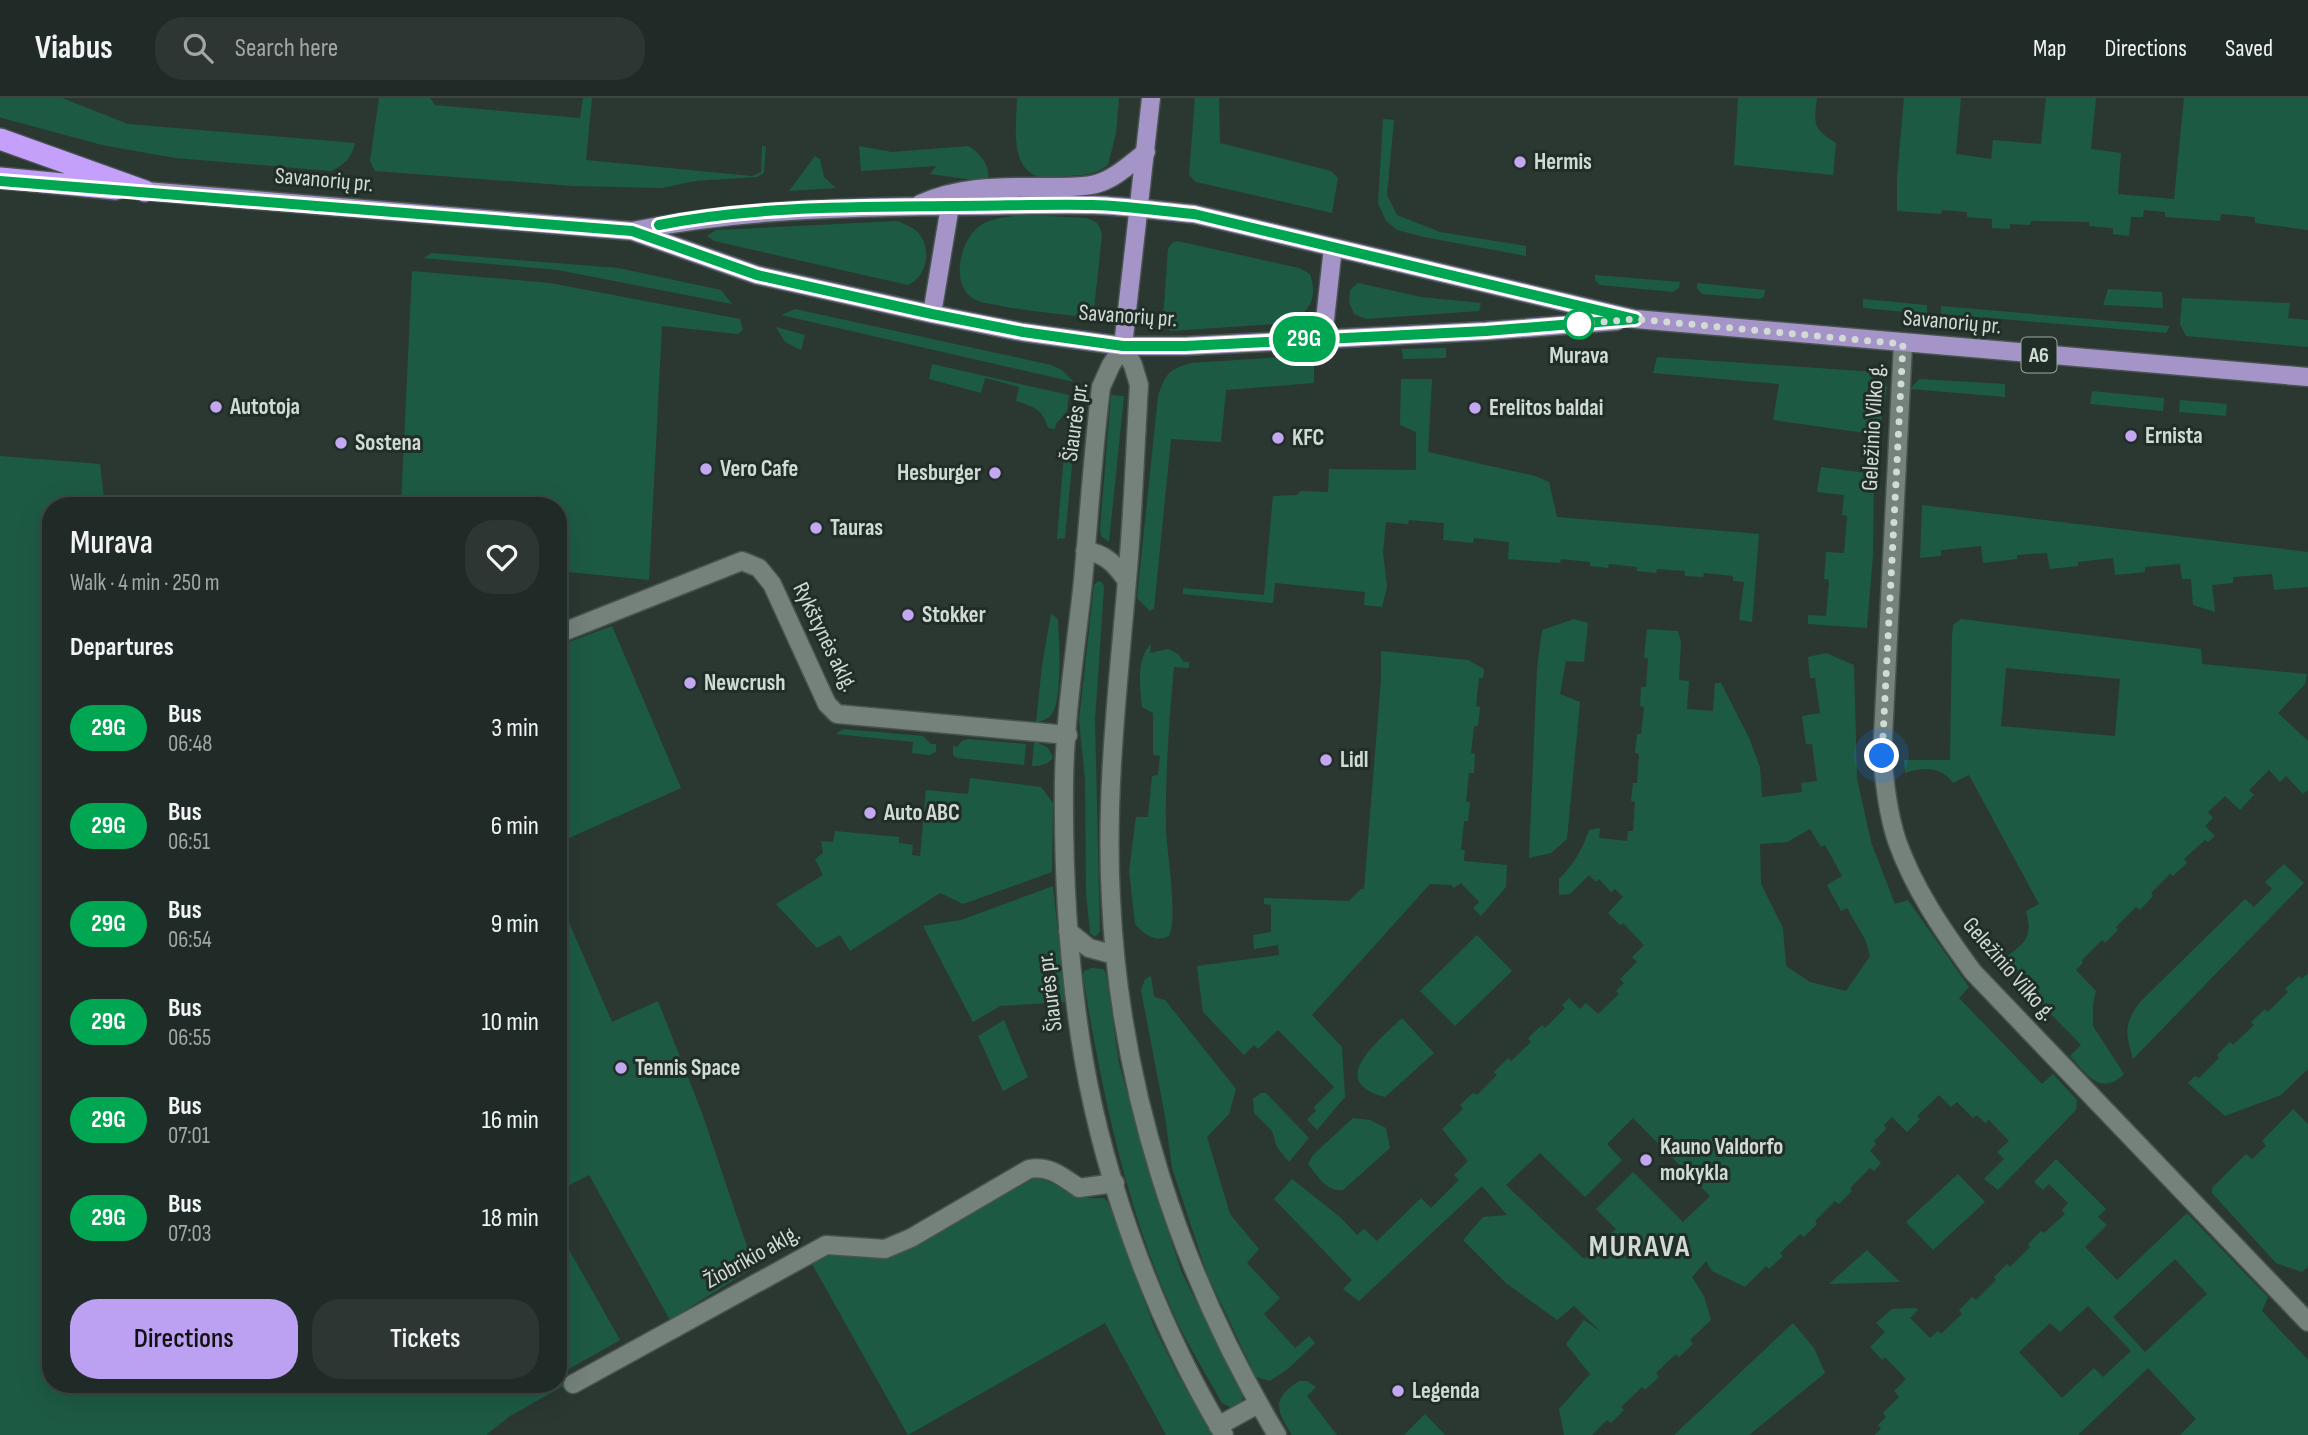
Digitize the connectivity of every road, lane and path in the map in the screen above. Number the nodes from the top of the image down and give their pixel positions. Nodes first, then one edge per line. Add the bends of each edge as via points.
1 (1151, 98) edge
2 (0, 139) edge
3 (1146, 152) junction
4 (4, 180) edge
5 (145, 191) junction
6 (950, 206) junction
7 (914, 207) junction
8 (1140, 208) junction
9 (632, 231) junction
10 (1333, 247) junction
11 (932, 314) junction
12 (1635, 319) junction
13 (1323, 338) junction
14 (1903, 344) junction
15 (1123, 346) junction
16 (2308, 377) edge
17 (1085, 551) junction
18 (1127, 581) junction
19 (567, 630) edge
20 (1068, 735) junction
21 (1068, 931) junction
22 (1115, 955) junction
23 (1115, 1183) junction
24 (2308, 1322) edge
25 (573, 1384) dead end
26 (1258, 1404) junction
27 (1221, 1431) edge
28 (1277, 1435) edge

1 - 3 main road
2 - 5 highway
3 - 7 main road via 1098,184 963,189
3 - 8 main road
4 - 5 highway, Savanorių pr. / A6
5 - 9 main road, Savanorių pr. / A6
6 - 7 main road, Savanorių pr. / A6
6 - 8 main road, Savanorių pr. / A6
6 - 11 main road
7 - 9 main road, Savanorių pr. / A6 via 758,213
8 - 10 main road, Savanorių pr. / A6 via 1194,214
8 - 15 main road
9 - 11 main road, Savanorių pr. / A6 via 757,275
10 - 12 main road, Savanorių pr. / A6
10 - 13 main road
11 - 15 main road, Savanorių pr. / A6
12 - 13 main road, Savanorių pr. / A6
12 - 14 main road, Savanorių pr. / A6
13 - 15 main road, Savanorių pr. / A6
14 - 16 main road, Savanorių pr. / A6
14 - 24 main road, Geležinio Vilko g. via 1882,756 1896,839 1908,869 1942,930 1973,972
15 - 17 main road, Šiaurės pr. via 1101,387
15 - 18 main road via 1139,385
17 - 18 main road via 1105,557
17 - 20 main road, Šiaurės pr.
18 - 22 main road via 1111,788
19 - 20 main road, Rykštynės aklg. via 742,561 760,568 772,583 827,704 837,714
20 - 21 main road, Šiaurės pr. via 1064,778
21 - 22 main road via 1089,948
21 - 23 main road, Šiaurės pr. via 1084,1063
22 - 26 main road via 1132,1067 1175,1221 1199,1284
23 - 25 main road, Žiobrikio aklg. via 1079,1188 1055,1172 1029,1169 885,1249 826,1245
23 - 27 main road, Šiaurės pr. via 1160,1312
26 - 27 main road
26 - 28 main road

